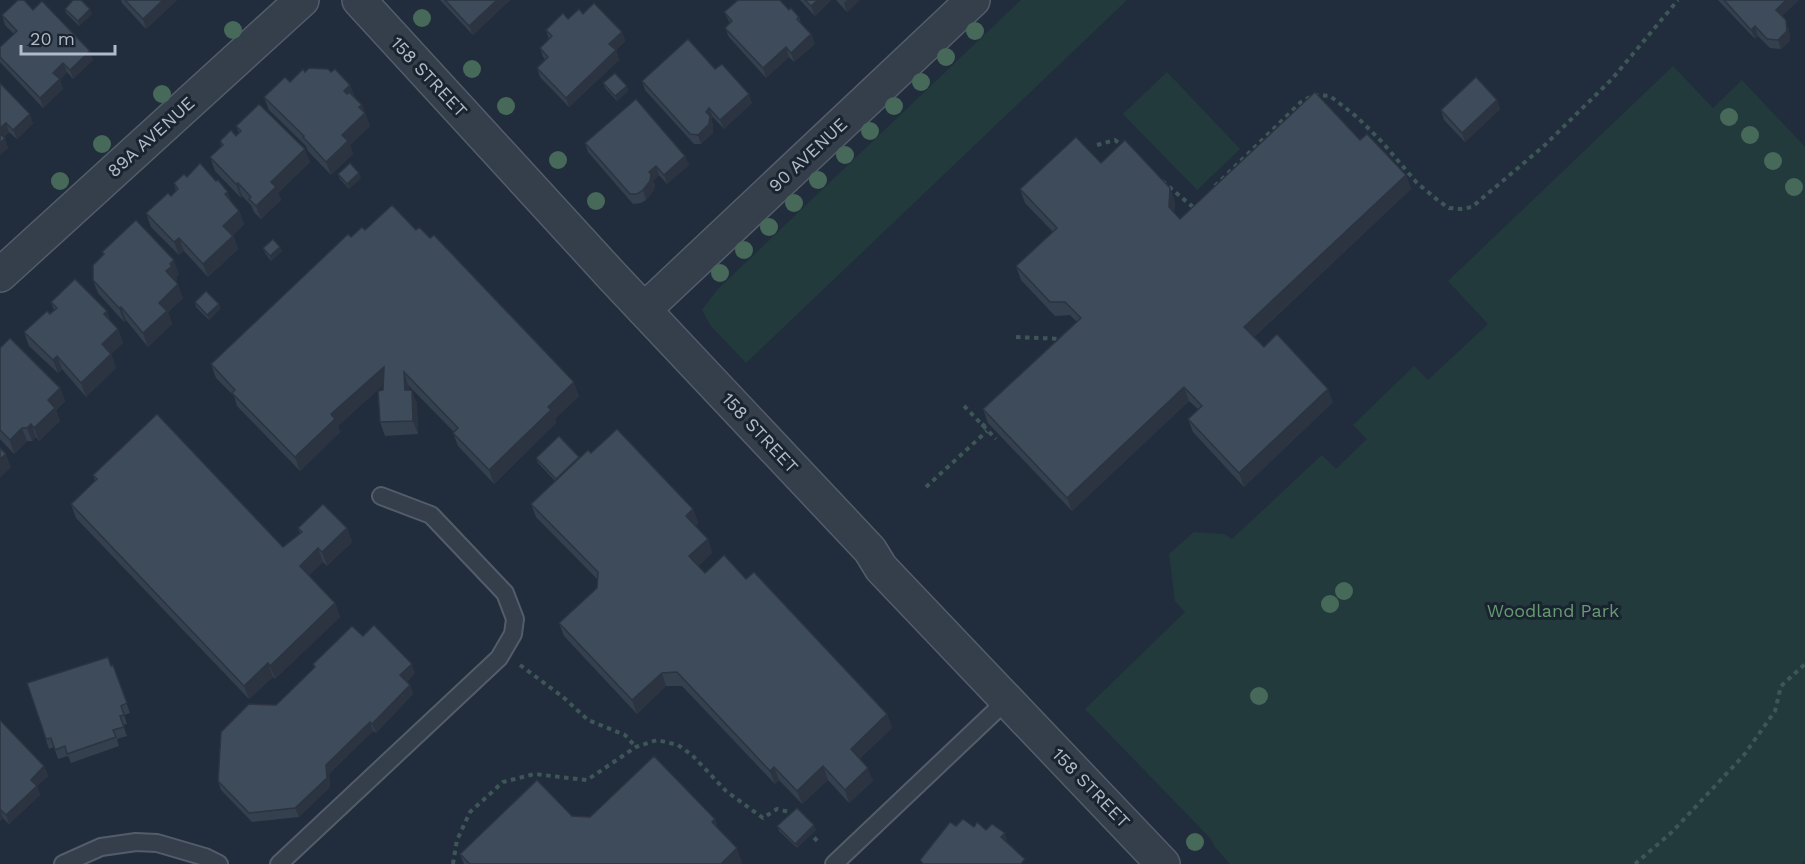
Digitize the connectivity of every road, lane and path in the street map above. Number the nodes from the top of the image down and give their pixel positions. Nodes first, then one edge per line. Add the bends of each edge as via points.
1 (302, 0) edge
2 (359, 0) edge
3 (973, 0) edge
4 (1677, 0) edge
5 (1096, 145) dead end
6 (1124, 147) edge
7 (1158, 177) edge
8 (1210, 191) edge
9 (1202, 199) edge
10 (0, 275) edge
11 (644, 310) junction
12 (1016, 337) dead end
13 (1069, 341) edge
14 (964, 406) dead end
15 (990, 419) edge
16 (982, 427) junction
17 (987, 431) junction
18 (996, 439) edge
19 (926, 487) dead end
20 (381, 496) dead end
21 (517, 663) dead end
22 (1805, 664) edge
23 (1006, 700) junction
24 (636, 747) junction
25 (797, 819) edge
26 (804, 827) edge
27 (819, 843) dead end
28 (63, 864) edge
29 (219, 864) edge
30 (279, 864) edge
31 (453, 864) edge
32 (834, 864) edge
33 (1163, 864) edge
34 (1635, 864) edge

1 - 10 street, 89A AVENUE
2 - 11 street, 158 STREET
3 - 11 street, 90 AVENUE
4 - 8 path via 1630,58 1545,146 1472,207 1449,208 1440,202 1417,183 1356,117 1330,96 1314,95 1301,102
5 - 6 path via 1115,140
7 - 9 path via 1193,207
11 - 23 street, 158 STREET
12 - 13 path
14 - 16 path
15 - 16 path
16 - 17 path
17 - 18 path
17 - 19 path
20 - 30 lane via 431,514 506,593 514,619 513,634 499,658
21 - 24 path via 588,720 625,735
22 - 34 path via 1781,686 1775,711 1744,755 1672,832
23 - 32 lane
23 - 33 street, 158 STREET
24 - 25 path via 657,740 678,746 693,755 726,791 763,818 777,809
24 - 31 path via 587,780 534,774 503,782 470,812 457,840
26 - 27 path
28 - 29 lane via 101,847 136,842 157,843

